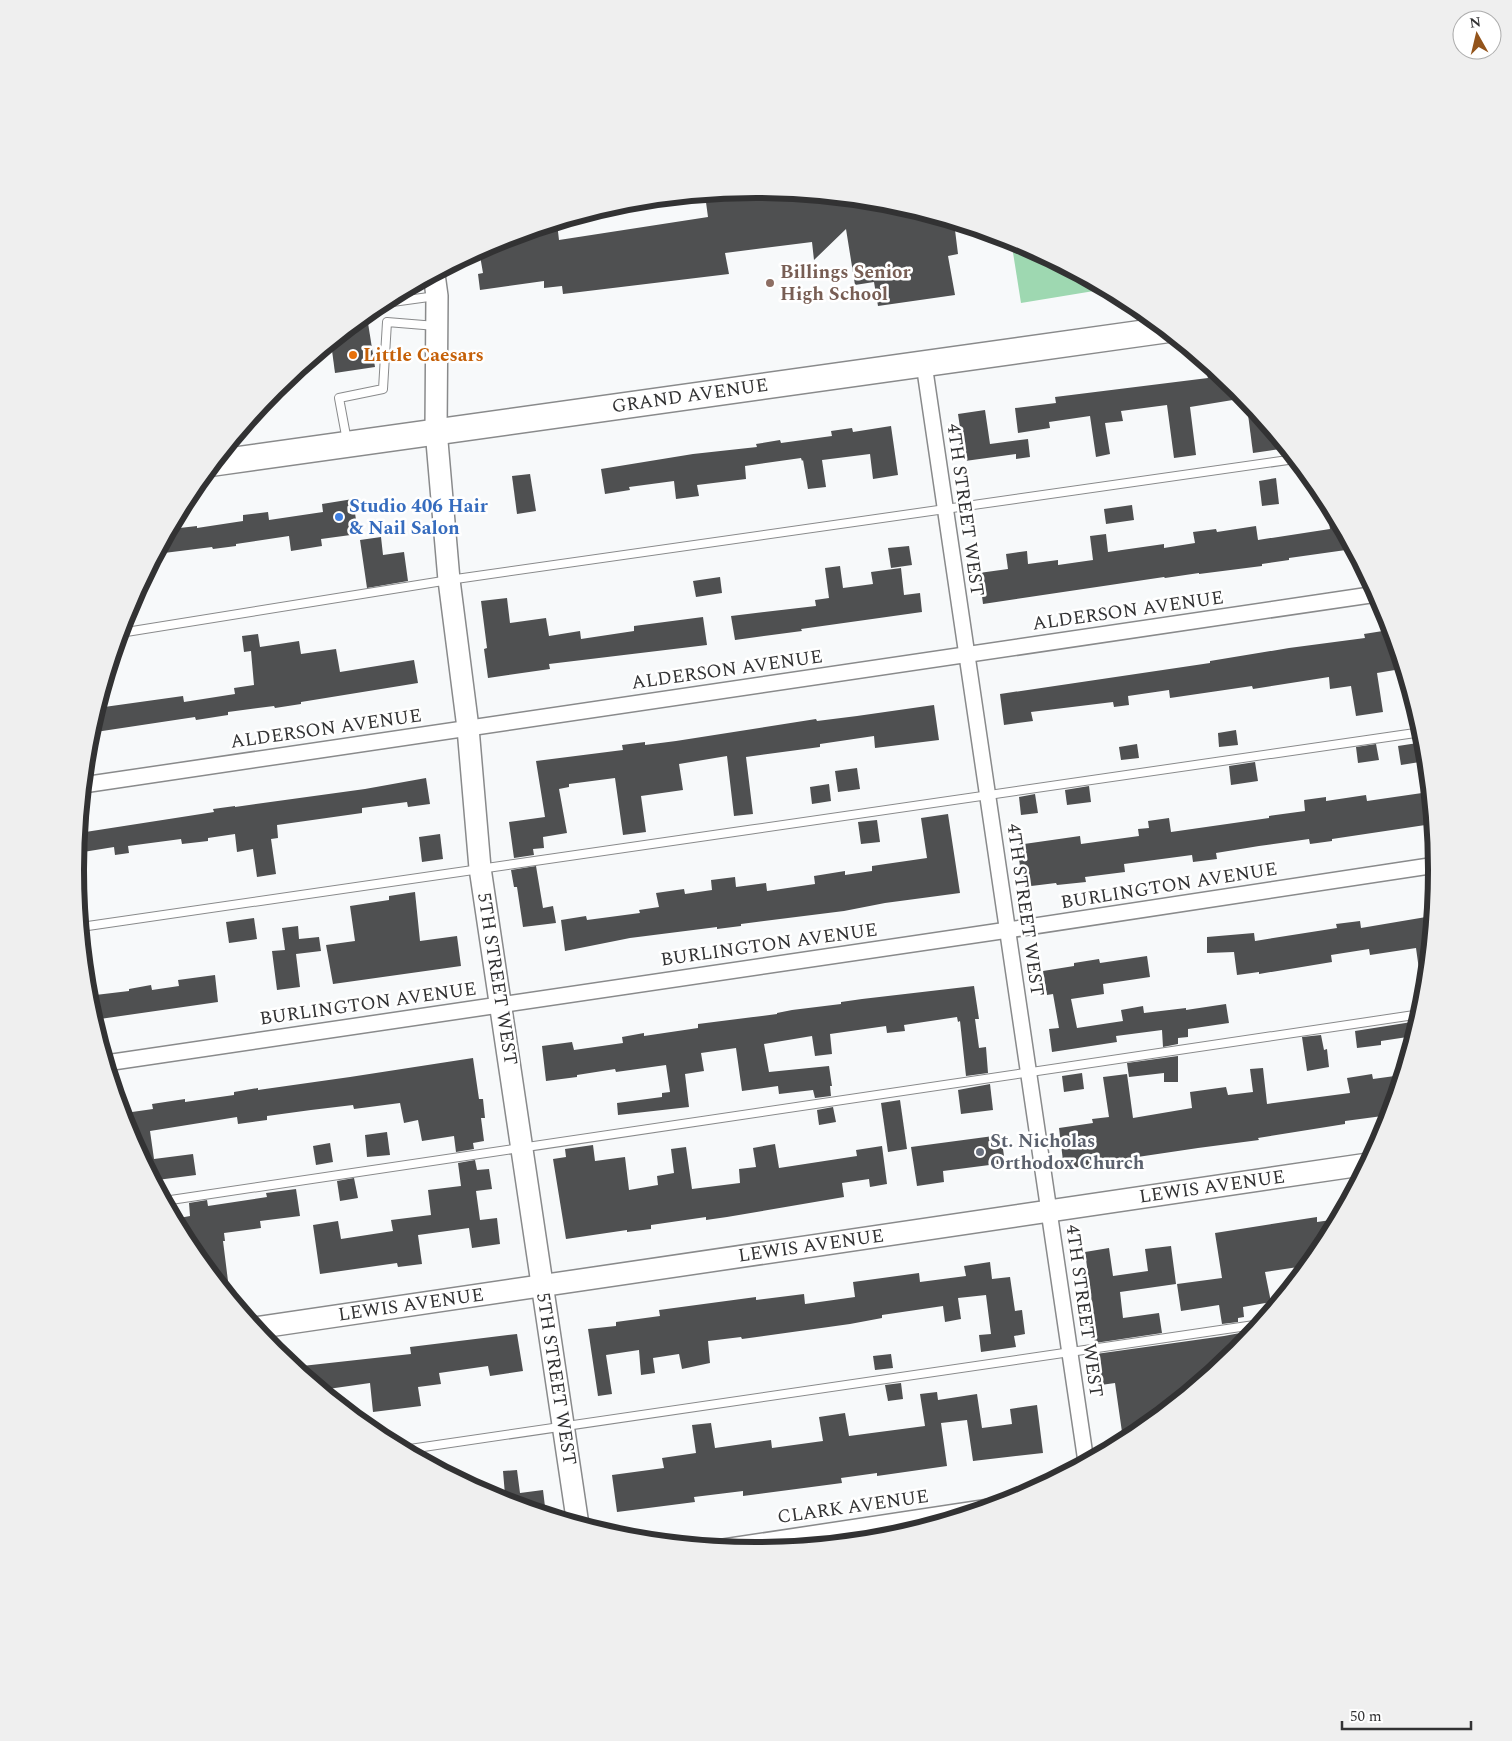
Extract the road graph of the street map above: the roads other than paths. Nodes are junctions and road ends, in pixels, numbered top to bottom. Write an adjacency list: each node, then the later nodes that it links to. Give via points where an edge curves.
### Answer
1 (435, 280): 2 (street, 5TH STREET WEST)
2 (437, 296): 3 (lane); 4 (street, 5TH STREET WEST)
3 (400, 301)
4 (437, 326): 7 (street, 5TH STREET WEST); 8 (lane, via 387,322 383,389 339,398)
5 (1157, 331): 6 (main road, GRAND AVENUE)
6 (924, 364): 7 (main road, GRAND AVENUE); 11 (street, 4TH STREET WEST)
7 (436, 430): 8 (main road, GRAND AVENUE); 12 (street, 5TH STREET WEST)
8 (347, 443): 10 (main road, GRAND AVENUE)
9 (1288, 460): 11 (lane)
10 (222, 462)
11 (945, 510): 12 (lane); 15 (street, 4TH STREET WEST)
12 (449, 580): 14 (lane); 16 (street, 5TH STREET WEST)
13 (1369, 595): 15 (street, ALDERSON AVENUE)
14 (128, 632)
15 (967, 654): 16 (street, ALDERSON AVENUE); 19 (street, 4TH STREET WEST)
16 (468, 728): 18 (street, ALDERSON AVENUE); 21 (street, 5TH STREET WEST)
17 (1414, 733): 19 (lane)
18 (90, 784)
19 (988, 796): 21 (lane); 23 (street, 4TH STREET WEST)
20 (1428, 866): 23 (street, BURLINGTON AVENUE)
21 (480, 868): 22 (lane); 24 (street, 5TH STREET WEST)
22 (86, 926)
23 (1008, 930): 24 (street, BURLINGTON AVENUE); 27 (street, 4TH STREET WEST)
24 (500, 1004): 26 (street, BURLINGTON AVENUE); 28 (street, 5TH STREET WEST)
25 (1412, 1015): 27 (lane)
26 (112, 1062)
27 (1029, 1072): 28 (lane); 31 (street, 4TH STREET WEST)
28 (522, 1148): 30 (lane); 32 (street, 5TH STREET WEST)
29 (1360, 1165): 31 (street, LEWIS AVENUE)
30 (170, 1200)
31 (1049, 1211): 32 (street, LEWIS AVENUE); 35 (street, 4TH STREET WEST)
32 (542, 1286): 34 (street, LEWIS AVENUE); 36 (street, 5TH STREET WEST)
33 (1250, 1326): 35 (lane)
34 (263, 1327)
35 (1070, 1352): 36 (lane); 38 (street, 4TH STREET WEST)
36 (564, 1427): 37 (lane); 40 (street, 5TH STREET WEST)
37 (413, 1449)
38 (1085, 1456)
39 (956, 1512): 41 (street, CLARK AVENUE)
40 (577, 1518)
41 (752, 1543)

